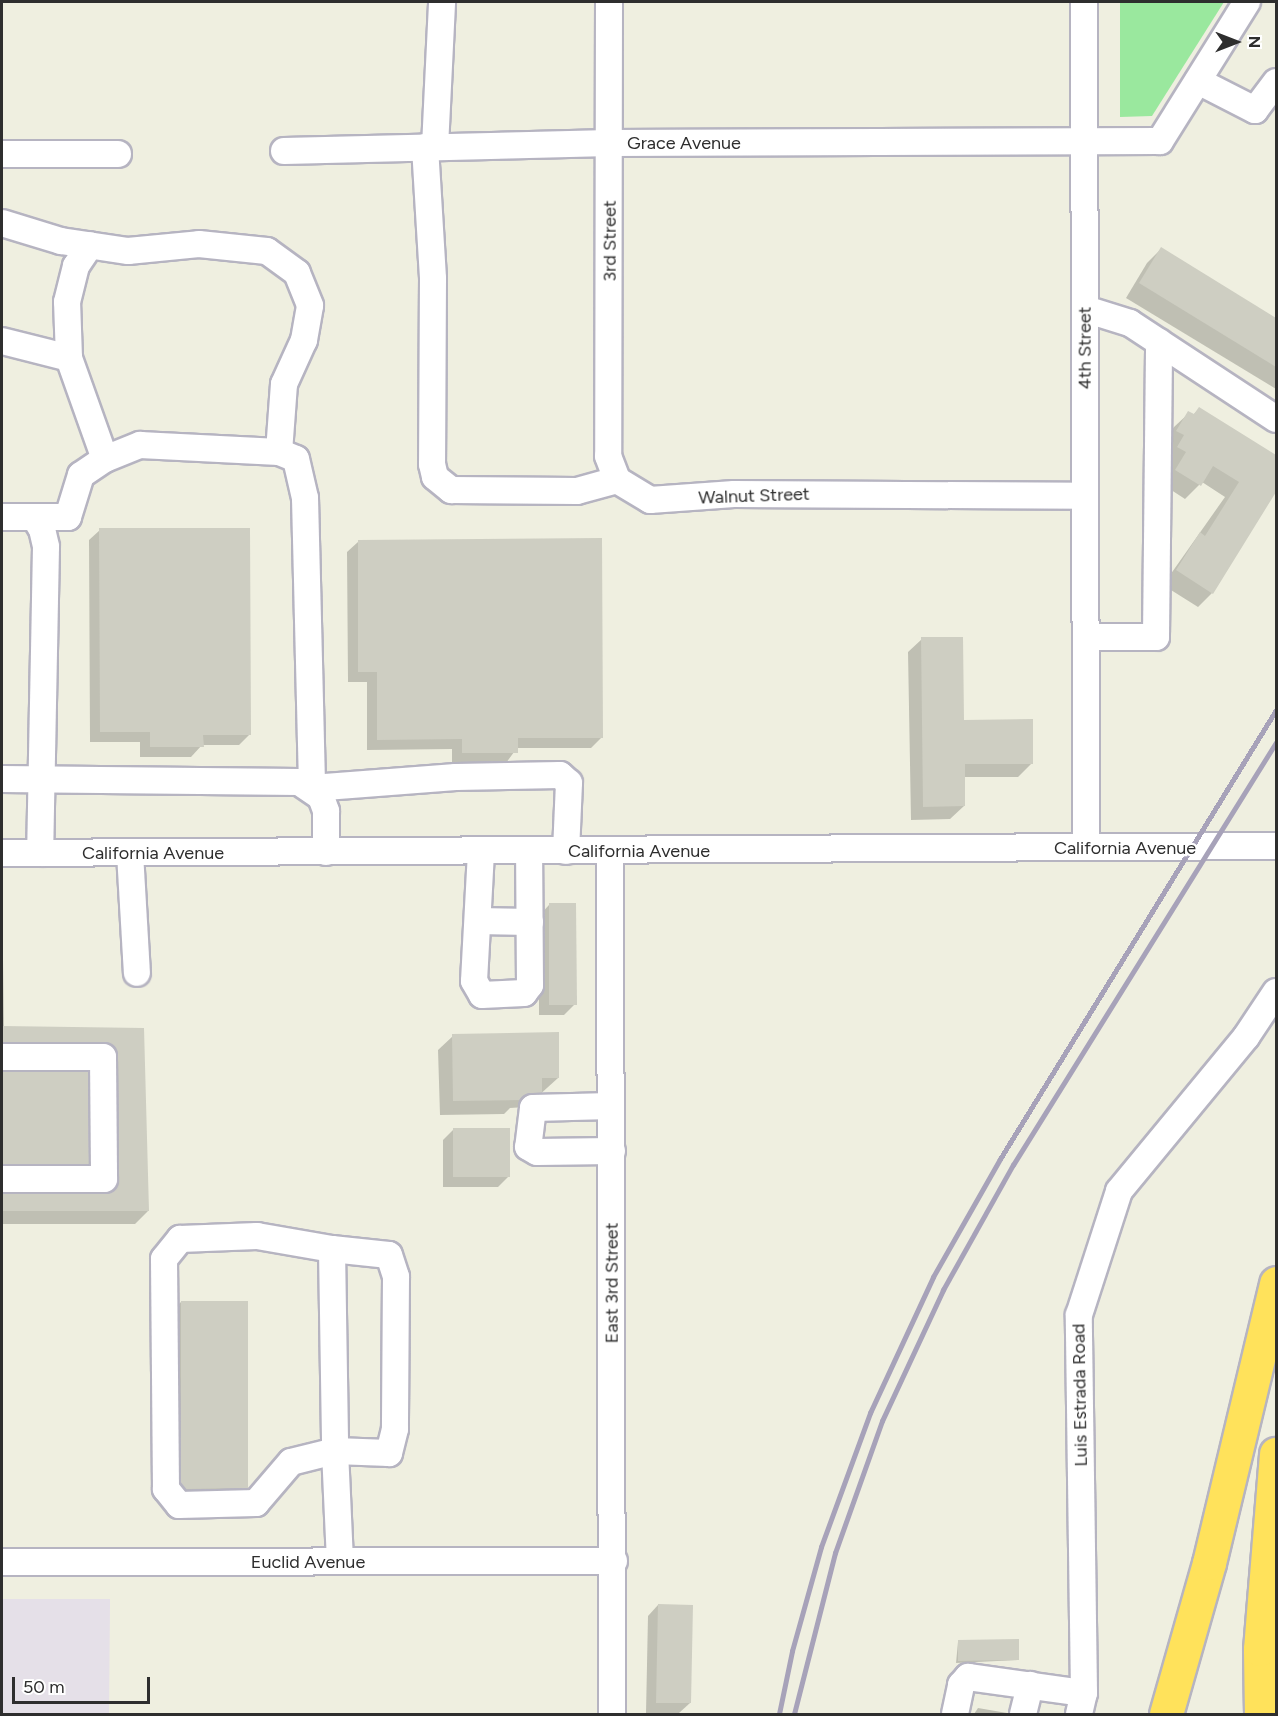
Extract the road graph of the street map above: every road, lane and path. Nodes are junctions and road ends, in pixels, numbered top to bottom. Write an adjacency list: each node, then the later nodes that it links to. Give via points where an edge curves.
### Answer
1 (442, 2): 9 (street)
2 (609, 2): 8 (street, 3rd Street)
3 (1084, 2): 7 (street, 4th Street)
4 (1248, 2): 5 (street)
5 (1198, 81): 6 (street, via 1255,110); 7 (street, Grace Avenue, via 1160,141)
6 (1276, 82)
7 (1084, 141): 8 (street, Grace Avenue); 15 (street, 4th Street)
8 (610, 143): 9 (street, Grace Avenue); 22 (street, 3rd Street, via 608,456)
9 (430, 147): 10 (street, Grace Avenue); 22 (street, via 435,477 451,490 466,493 577,491)
10 (284, 151)
11 (2, 154): 12 (street)
12 (118, 154)
13 (2, 223): 14 (street, via 61,241)
14 (90, 245): 18 (street, via 76,266 67,302); 20 (street, via 128,250 199,244 267,251 297,273 310,306 304,340 284,384)
15 (1085, 309): 17 (street, via 1130,323); 23 (street, 4th Street)
16 (2, 341): 18 (street)
17 (1159, 342): 19 (street); 26 (street, via 1156,637)
18 (69, 358): 21 (street)
19 (1276, 419)
20 (279, 452): 21 (street, via 140,446); 29 (street, via 296,459 306,498)
21 (105, 459): 25 (street, via 81,475 72,513)
22 (617, 480): 23 (street, Walnut Street, via 651,500 734,494)
23 (1085, 496): 26 (street, 4th Street)
24 (2, 518): 25 (street)
25 (35, 518): 28 (street, via 46,547)
26 (1086, 637): 31 (street, 4th Street)
27 (2, 779): 28 (street)
28 (41, 780): 29 (street, via 299,782); 38 (street)
29 (312, 788): 32 (street, via 456,777 560,775 569,783); 34 (street, via 321,797 326,811)
30 (1276, 846): 31 (street, California Avenue)
31 (1086, 847): 33 (street, California Avenue)
32 (566, 851): 33 (street, California Avenue); 36 (street, California Avenue)
33 (610, 851): 45 (street, East 3rd Street)
34 (326, 852): 35 (street, California Avenue); 39 (street, California Avenue)
35 (481, 852): 36 (street, California Avenue); 40 (street)
36 (529, 852): 41 (street)
37 (2, 853): 38 (street, California Avenue)
38 (40, 853): 39 (street, California Avenue)
39 (130, 853): 42 (street)
40 (478, 921): 41 (street); 41 (street, via 474,981 482,994 528,990)
41 (530, 922)
42 (137, 973)
43 (1276, 992): 56 (street, Luis Estrada Road, via 1246,1037 1119,1191 1079,1316)
44 (2, 1058): 47 (street, via 103,1057 104,1179)
45 (611, 1106): 46 (street, East 3rd Street); 46 (street, via 533,1108 528,1147 537,1152)
46 (612, 1151): 52 (street, East 3rd Street)
47 (2, 1179)
48 (332, 1248): 50 (street); 50 (street, via 389,1255 396,1278 395,1429 389,1454); 50 (street, via 257,1236 180,1239 164,1259 166,1489 179,1505 256,1503 291,1462)
49 (1276, 1283): 60 (highway, via 1209,1563)
50 (335, 1451): 53 (street)
51 (1276, 1454): 61 (highway, via 1260,1649)
52 (614, 1561): 53 (street, Euclid Avenue); 57 (street, East 3rd Street)
53 (340, 1562): 54 (street, Euclid Avenue)
54 (2, 1563)
55 (1030, 1685): 56 (street); 58 (street, via 968,1677 961,1685); 59 (street)
56 (1081, 1704)
57 (612, 1714)
58 (955, 1714)
59 (1023, 1714)
60 (1166, 1714)
61 (1261, 1714)

